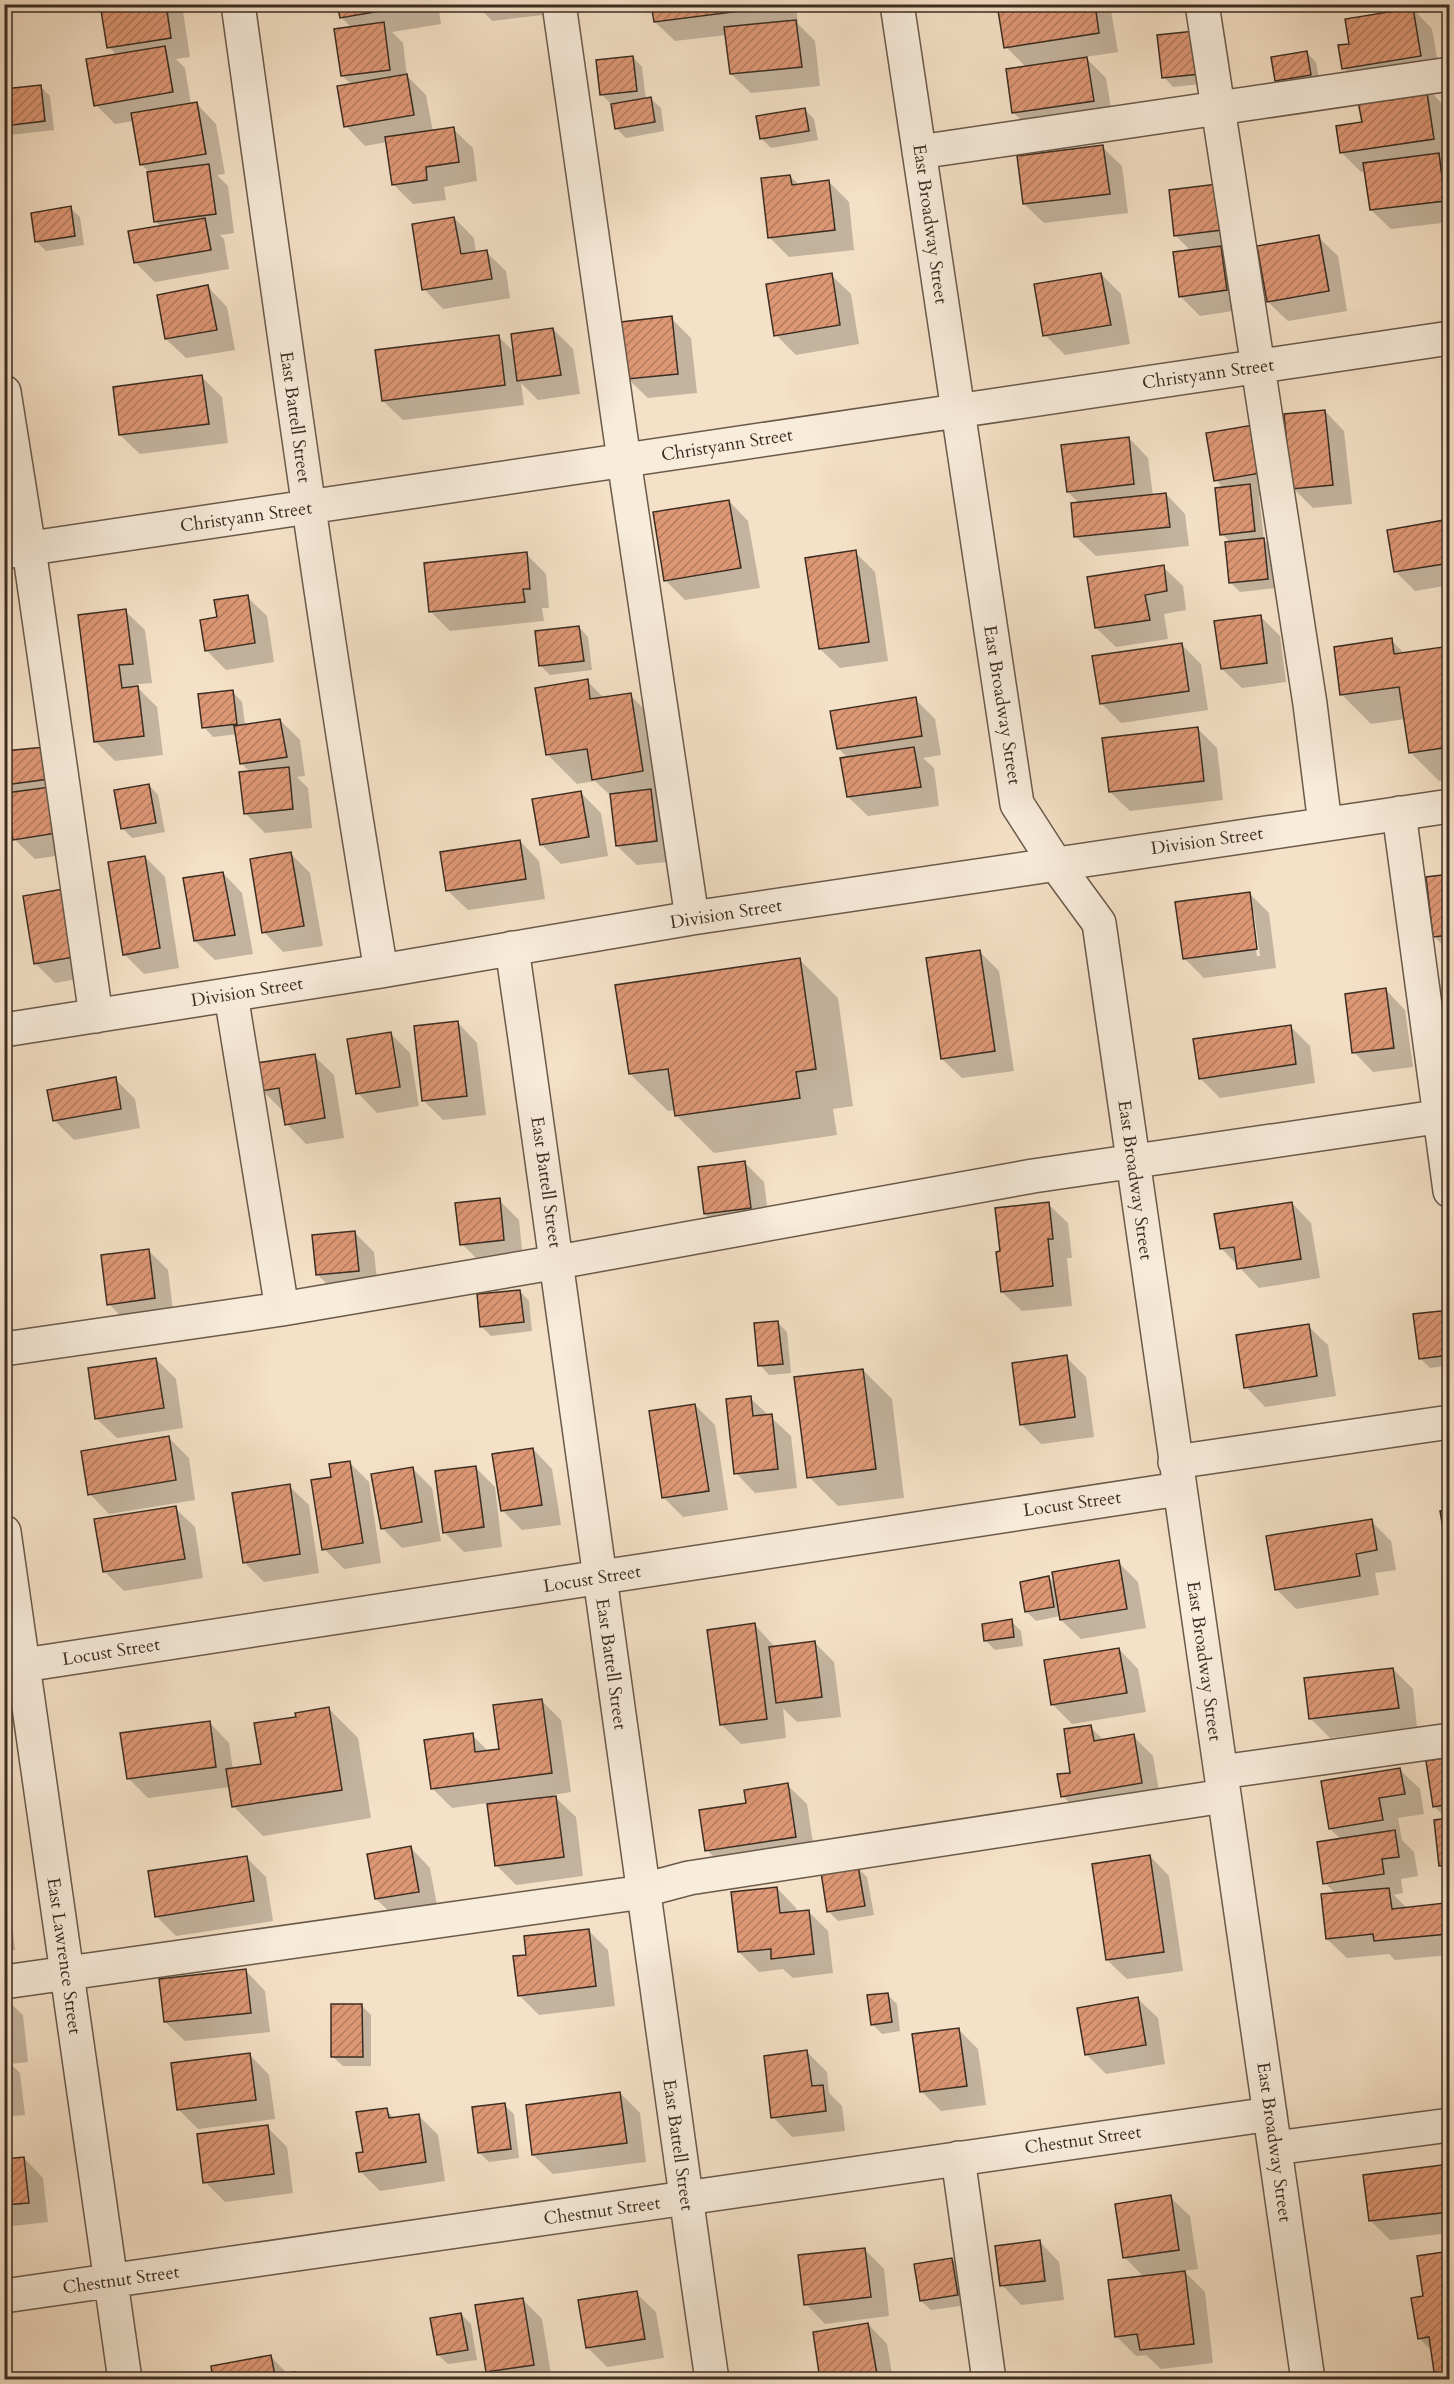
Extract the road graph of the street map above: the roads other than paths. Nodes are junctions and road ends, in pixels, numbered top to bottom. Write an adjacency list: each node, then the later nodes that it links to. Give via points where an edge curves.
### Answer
1 (238, 4): 13 (street, East Battell Street)
2 (559, 4): 12 (street)
3 (897, 4): 7 (street, East Broadway Street)
4 (1202, 4): 6 (street)
5 (1449, 74): 6 (street)
6 (1217, 107): 7 (street); 9 (street)
7 (920, 152): 11 (street, East Broadway Street)
8 (1449, 338): 9 (street, Christyann Street)
9 (1256, 367): 11 (street, Christyann Street); 17 (street, via 1310,704)
10 (4, 392): 14 (street)
11 (957, 410): 12 (street, Christyann Street); 18 (street, East Broadway Street, via 1017,804)
12 (624, 460): 13 (street, Christyann Street); 19 (street)
13 (308, 508): 14 (street, Christyann Street); 21 (street, East Battell Street)
14 (17, 550): 23 (street)
15 (1449, 806): 16 (street, Division Street)
16 (1399, 813): 17 (street, Division Street); 25 (street)
17 (1325, 824): 18 (street, Division Street)
18 (1055, 863): 19 (street, Division Street); 26 (street, East Broadway Street, via 1100,923)
19 (692, 918): 20 (street, Division Street)
20 (512, 948): 21 (street, Division Street); 28 (street, East Battell Street)
21 (381, 970): 22 (street, Division Street)
22 (231, 995): 23 (street, Division Street); 29 (street)
23 (96, 1016): 24 (street, Division Street)
24 (4, 1030)
25 (1444, 1116): 26 (street); 27 (street)
26 (1133, 1160): 28 (street); 32 (street, East Broadway Street)
27 (1449, 1191)
28 (558, 1262): 29 (street); 34 (street, East Battell Street)
29 (282, 1309): 30 (street)
30 (4, 1349)
31 (1449, 1422): 32 (street, Locust Street)
32 (1177, 1475): 34 (street, Locust Street); 37 (street, East Broadway Street)
33 (4, 1532): 35 (street, East Lawrence Street)
34 (599, 1579): 35 (street, Locust Street); 38 (street, East Battell Street)
35 (14, 1666): 39 (street, East Lawrence Street)
36 (1449, 1740): 37 (street)
37 (1222, 1784): 38 (street, via 689,1878); 41 (street, East Broadway Street)
38 (642, 1890): 39 (street); 45 (street, East Battell Street)
39 (67, 1973): 40 (street); 46 (street, East Lawrence Street)
40 (4, 1982)
41 (1270, 2114): 43 (street, East Broadway Street); 44 (street, Chestnut Street)
42 (1449, 2125): 43 (street)
43 (1275, 2148): 51 (street, East Broadway Street)
44 (958, 2158): 45 (street, Chestnut Street); 50 (street)
45 (686, 2199): 46 (street, Chestnut Street); 49 (street, East Battell Street)
46 (111, 2282): 47 (street, Chestnut Street); 48 (street, East Lawrence Street)
47 (4, 2296)
48 (125, 2379)
49 (712, 2379)
50 (989, 2379)
51 (1308, 2379)

